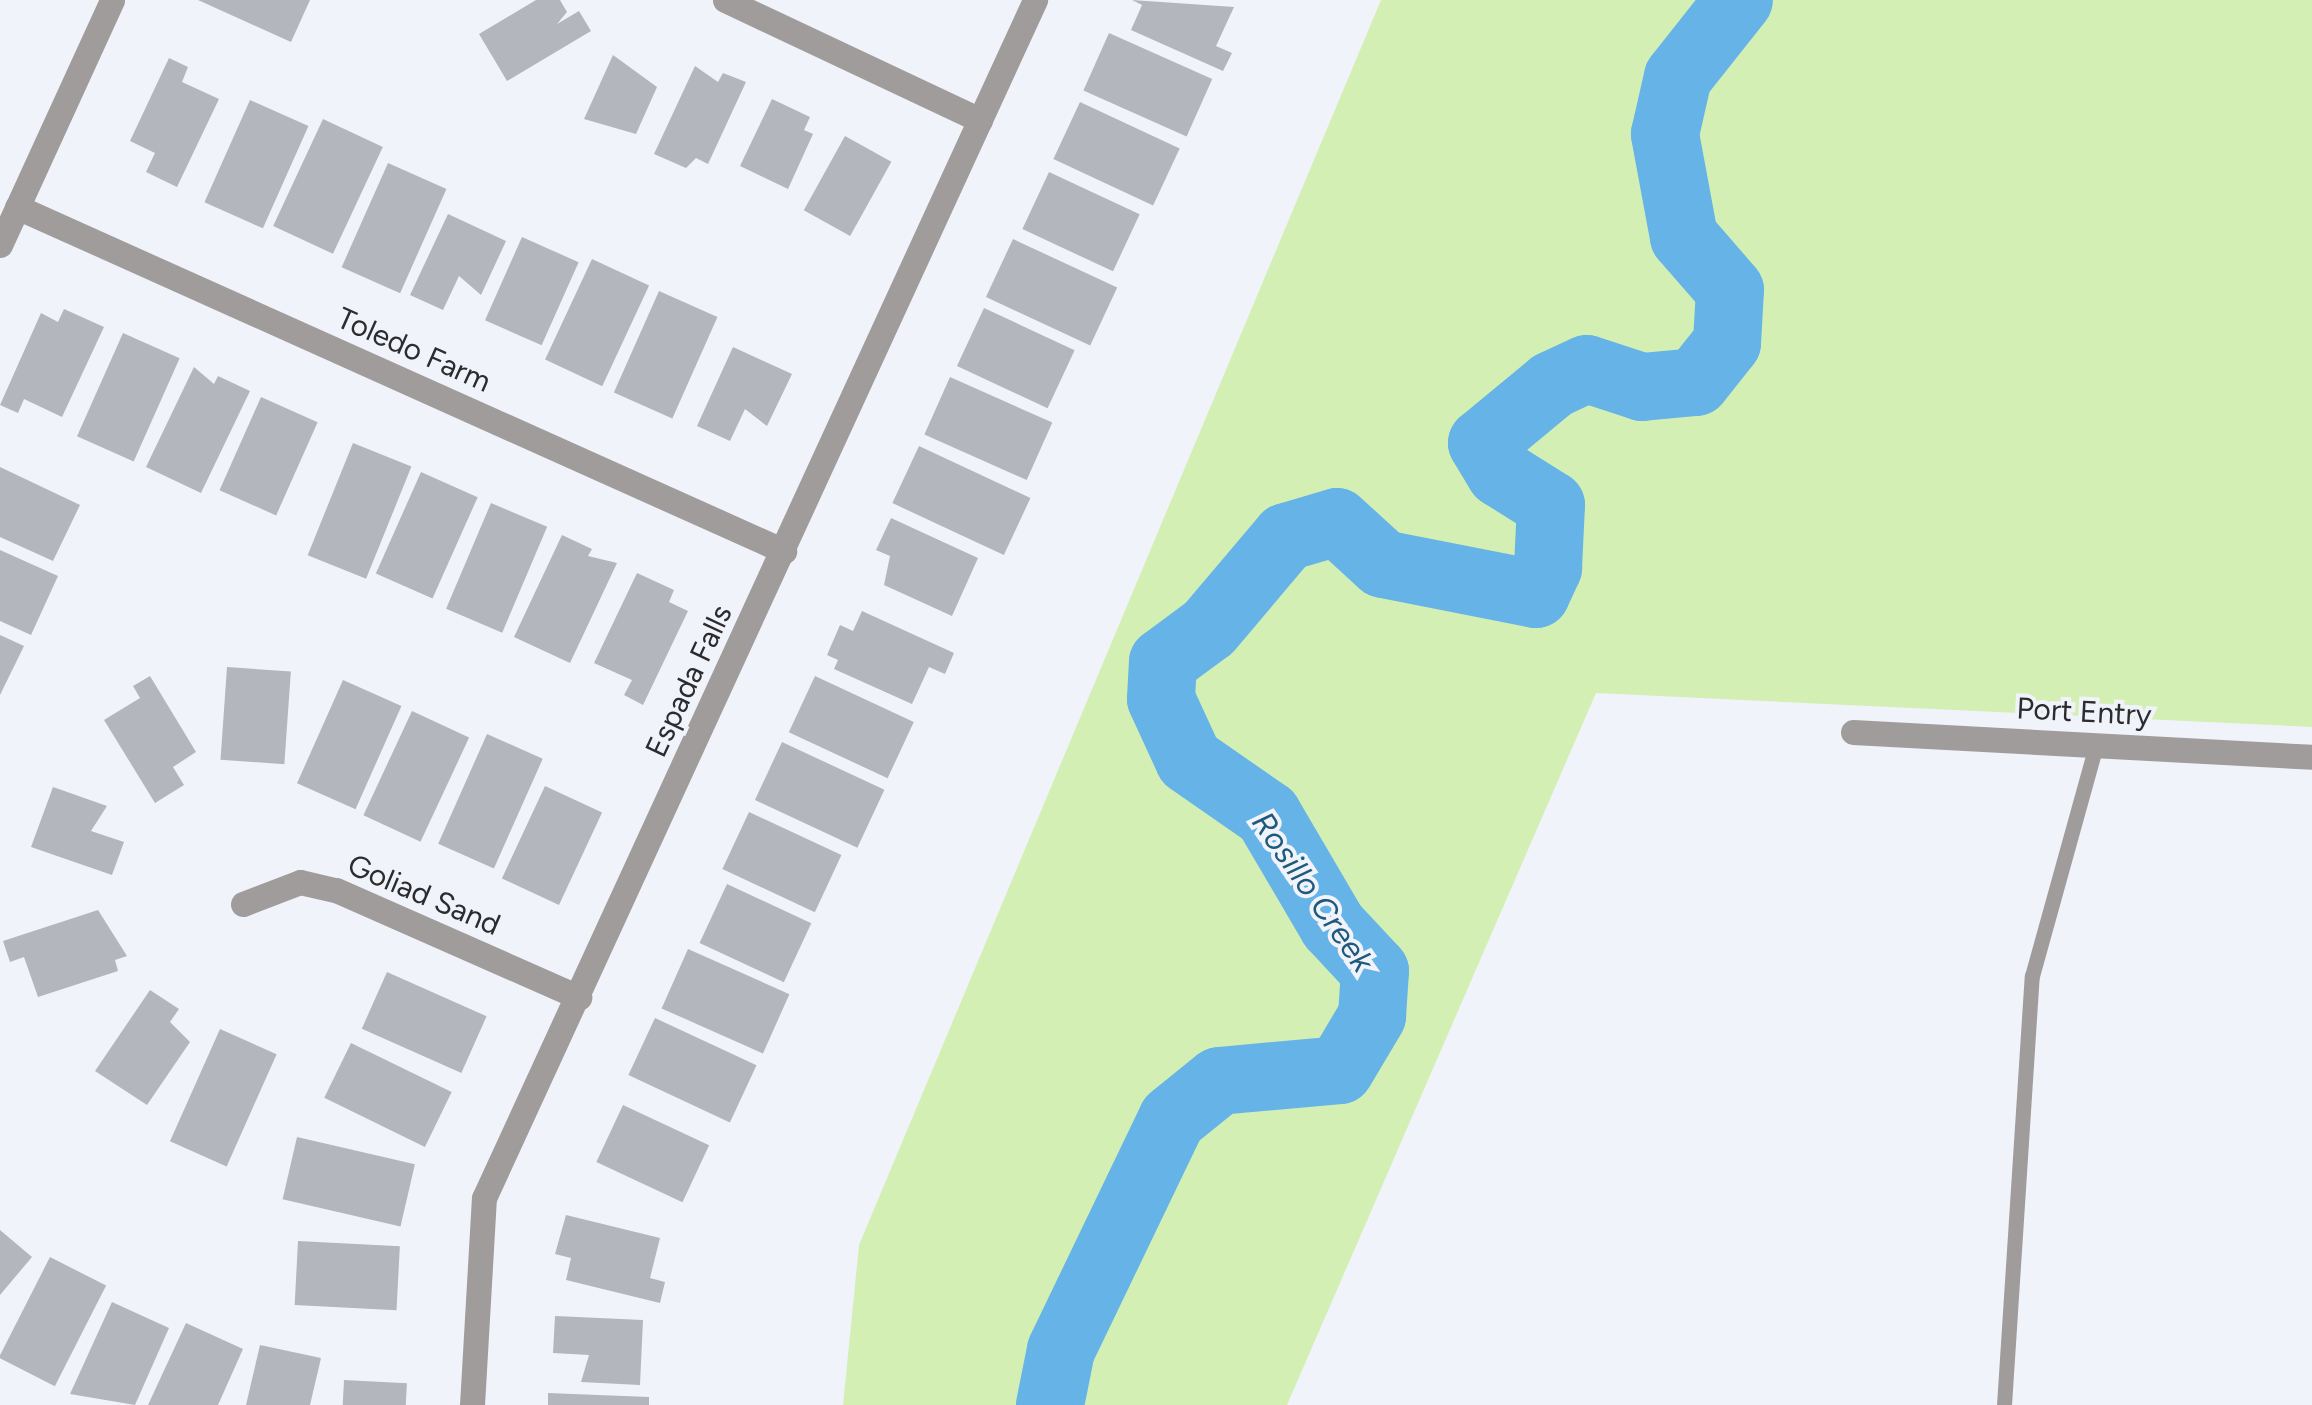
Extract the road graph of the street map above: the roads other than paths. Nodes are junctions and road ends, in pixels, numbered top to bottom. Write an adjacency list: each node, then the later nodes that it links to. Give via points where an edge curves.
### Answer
1 (112, 0): 5 (street)
2 (725, 0): 4 (street)
3 (1035, 0): 4 (street, Espada Falls)
4 (980, 120): 7 (street, Espada Falls)
5 (17, 207): 6 (street); 7 (street, Toledo Farm)
6 (0, 245)
7 (784, 552): 12 (street, Espada Falls)
8 (1853, 732): 9 (street, Port Entry)
9 (2096, 745): 10 (street, Port Entry); 14 (lane, via 2032,976)
10 (2312, 757)
11 (243, 904): 12 (street, Goliad Sand, via 300,882 336,890)
12 (578, 997): 13 (street, Espada Falls, via 484,1198)
13 (472, 1405)
14 (2004, 1405)

